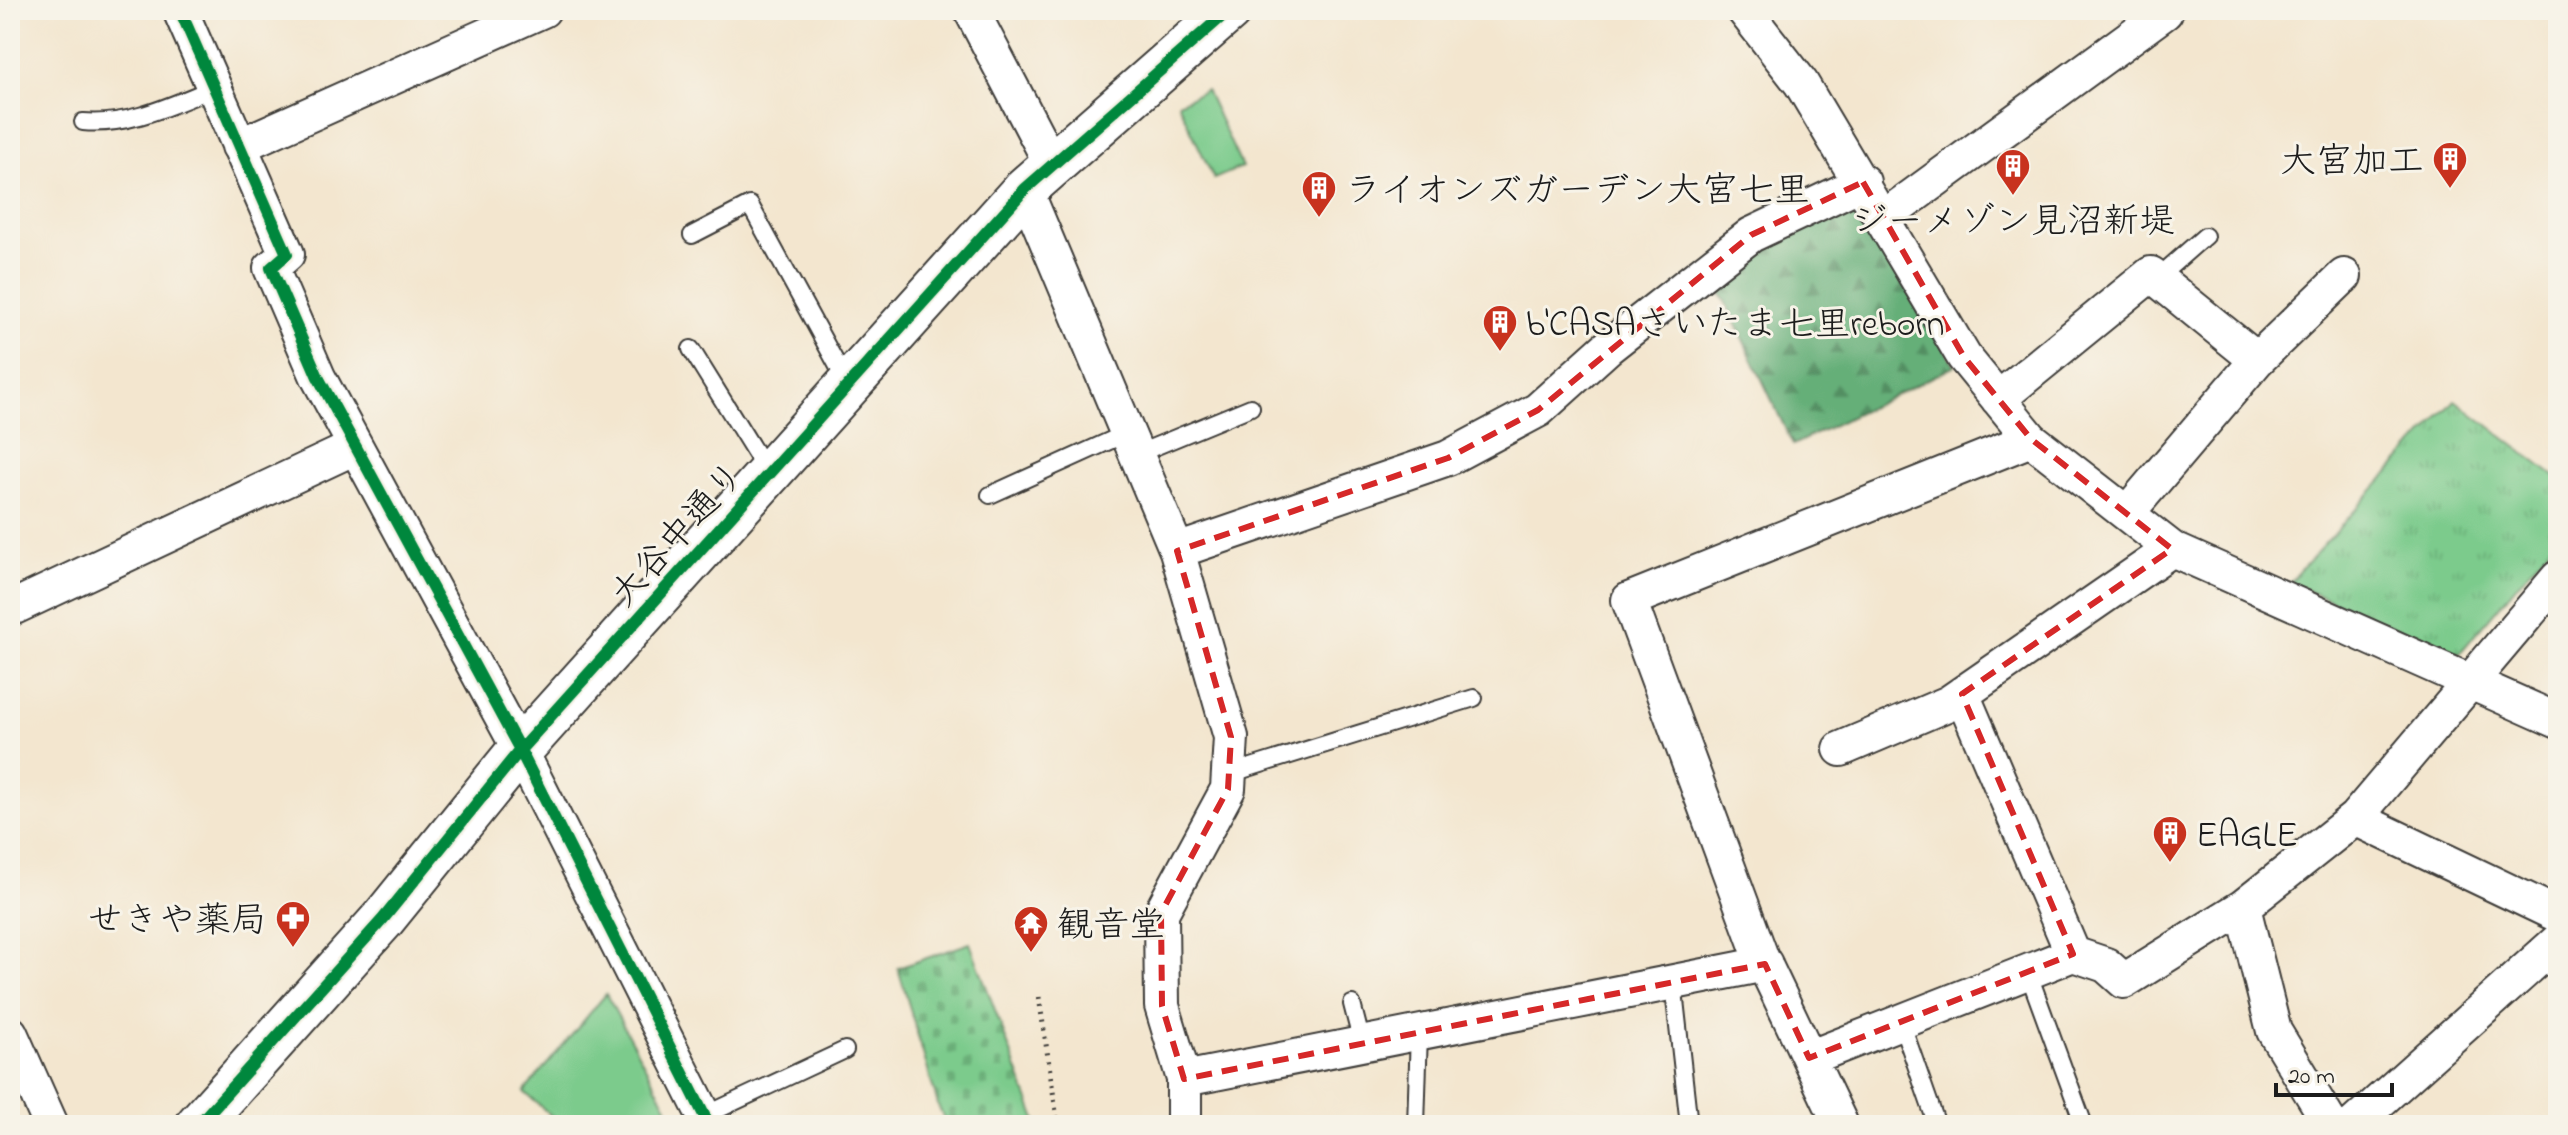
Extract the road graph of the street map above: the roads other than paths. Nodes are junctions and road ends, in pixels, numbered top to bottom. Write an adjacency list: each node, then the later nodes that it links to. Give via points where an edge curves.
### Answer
1 (180, 10): 7 (street)
2 (543, 10): 9 (street)
3 (971, 10): 10 (street)
4 (1229, 10): 10 (street, 大谷中通り)
5 (1744, 10): 11 (street, via 1801,83)
6 (2165, 12): 12 (street)
7 (214, 88): 8 (lane, via 142,117 107,124); 9 (street)
8 (83, 122)
9 (239, 146): 24 (street, via 287,254 271,268)
10 (1039, 177): 19 (street, 大谷中通り); 23 (street)
11 (1863, 182): 12 (street); 29 (street, via 1751,235 1607,348 1538,410 1448,458)
12 (1883, 218): 20 (street, via 1964,357)
13 (692, 235): 19 (lane, via 750,205)
14 (2205, 236): 16 (lane)
15 (2344, 276): 18 (street)
16 (2156, 279): 18 (street); 20 (street, via 2151,274)
17 (691, 349): 25 (lane)
18 (2257, 360): 27 (street)
19 (850, 388): 25 (street, 大谷中通り)
20 (1998, 399): 22 (street)
21 (1251, 407): 23 (lane)
22 (2031, 439): 27 (street); 44 (street, via 1629,600)
23 (1132, 444): 26 (lane); 29 (street)
24 (355, 447): 31 (street); 37 (street)
25 (769, 475): 37 (street, 大谷中通り)
26 (990, 495)
27 (2127, 513): 28 (street)
28 (2172, 549): 32 (street); 33 (street)
29 (1177, 551): 38 (street, via 1231,737)
30 (2558, 578): 32 (street)
31 (10, 609)
32 (2470, 682): 35 (street); 39 (street)
33 (1962, 694): 36 (street); 43 (street)
34 (1474, 698): 38 (lane)
35 (2558, 721)
36 (1841, 749)
37 (520, 750): 55 (street); 57 (street, 大谷中通り, via 383,919)
38 (1229, 774): 54 (street, via 1228,789 1161,913 1162,1006)
39 (2355, 818): 40 (street); 41 (street)
40 (2243, 907): 43 (street, via 2124,981 2106,965); 64 (street, via 2274,1031)
41 (2558, 915)
42 (2558, 941): 65 (street)
43 (2073, 954): 45 (street)
44 (1765, 964): 46 (street); 53 (street)
45 (2028, 972): 48 (street); 63 (lane)
46 (1673, 982): 49 (street); 60 (lane)
47 (1352, 1004): 51 (lane)
48 (1901, 1022): 53 (street); 62 (lane)
49 (1419, 1032): 51 (street); 59 (lane)
50 (10, 1033): 56 (street)
51 (1362, 1043): 54 (street)
52 (845, 1050): 55 (lane)
53 (1809, 1058): 61 (street)
54 (1184, 1079): 58 (street)
55 (706, 1120)
56 (51, 1125)
57 (198, 1125)
58 (1184, 1125)
59 (1416, 1125)
60 (1689, 1125)
61 (1841, 1125)
62 (1937, 1125)
63 (2084, 1125)
64 (2331, 1125)
65 (2353, 1125)

